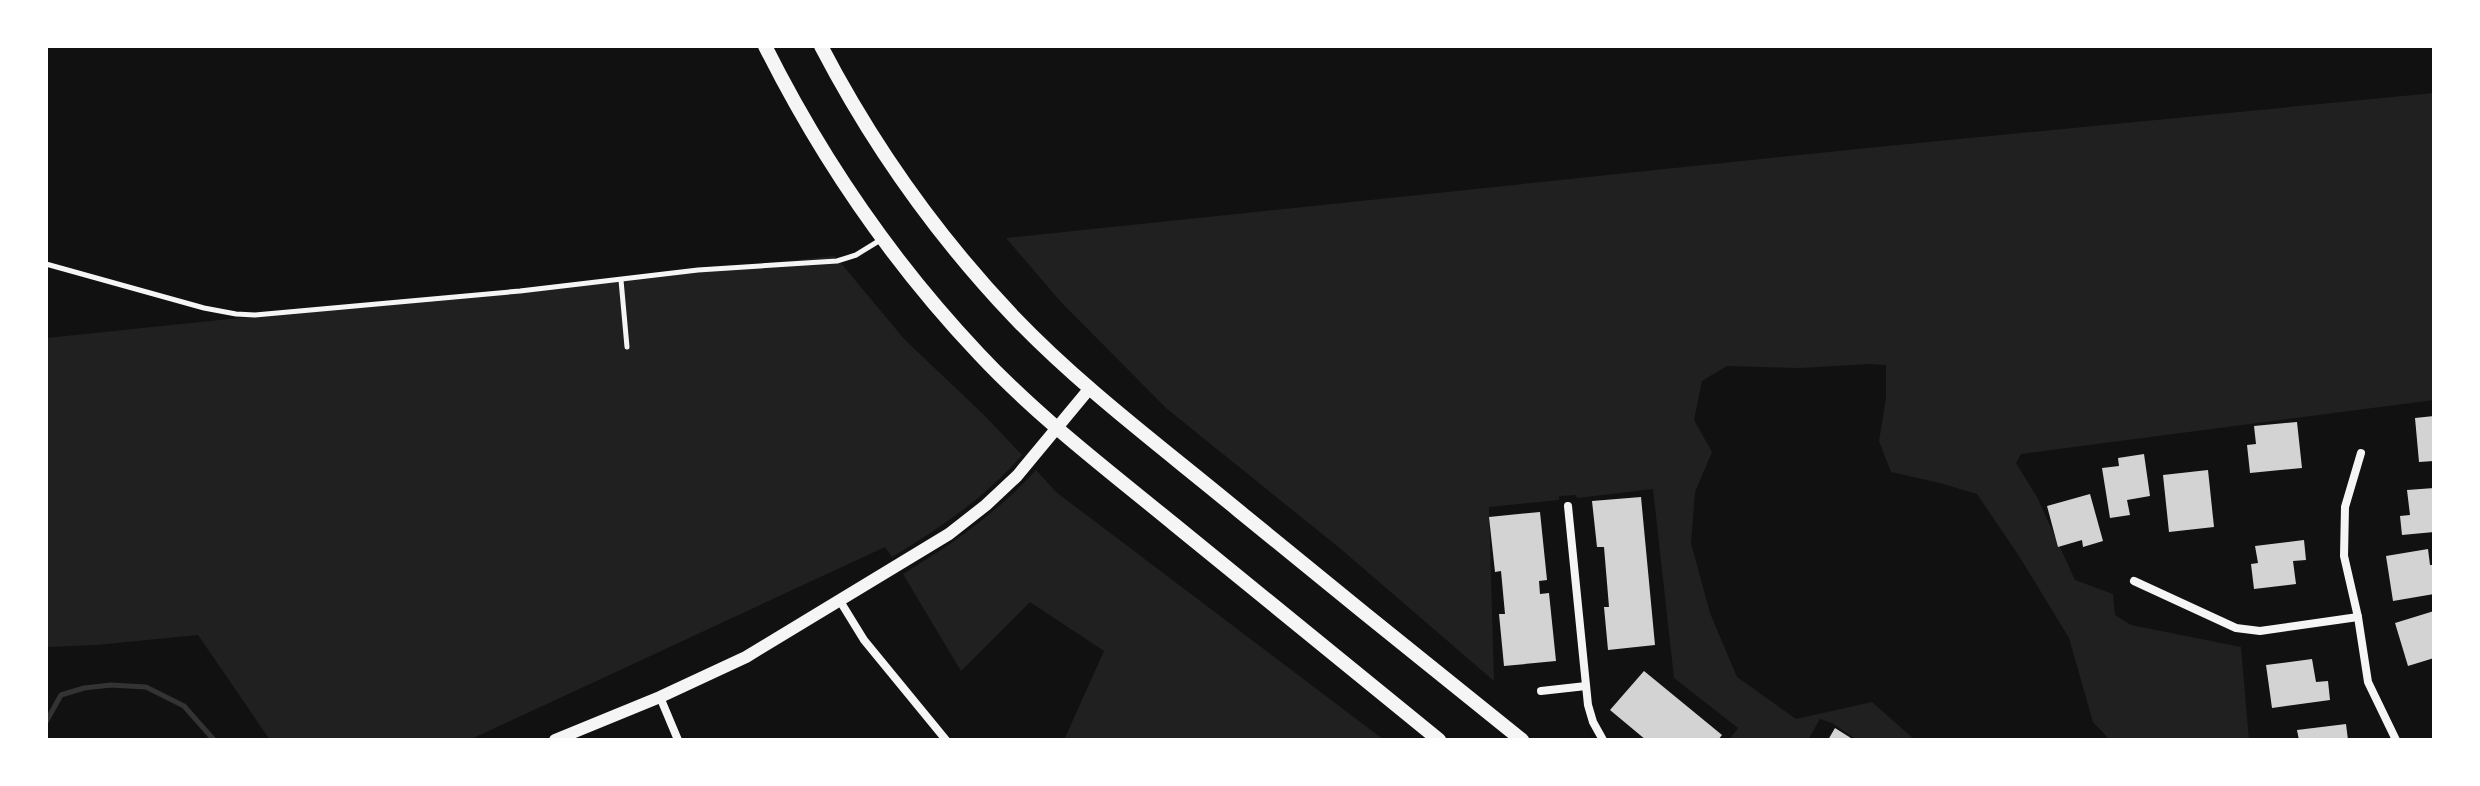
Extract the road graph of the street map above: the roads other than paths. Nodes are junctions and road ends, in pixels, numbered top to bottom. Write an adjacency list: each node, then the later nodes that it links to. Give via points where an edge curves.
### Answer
1 (765, 46): 3 (main road, via 826,156)
2 (821, 46): 7 (main road, via 875,138 953,246 1014,317)
3 (883, 238): 5 (lane, via 837,261); 8 (main road, via 979,355)
4 (46, 264): 5 (lane, via 204,308 255,315)
5 (621, 280): 6 (lane)
6 (627, 347)
7 (1090, 388): 8 (street); 21 (main road)
8 (1057, 429): 12 (street, via 986,505); 20 (main road)
9 (2361, 453): 13 (street, via 2345,507 2344,556)
10 (1568, 506): 14 (street)
11 (2134, 581): 13 (street, via 2236,628 2260,631)
12 (840, 601): 16 (street, via 746,657); 19 (street, via 864,640)
13 (2358, 617): 23 (street, via 2368,682)
14 (1586, 686): 15 (street); 22 (street, via 1593,722)
15 (1541, 691)
16 (660, 697): 17 (street); 18 (street)
17 (555, 740)
18 (678, 740)
19 (946, 740)
20 (1439, 740)
21 (1522, 740)
22 (1603, 740)
23 (2396, 740)

